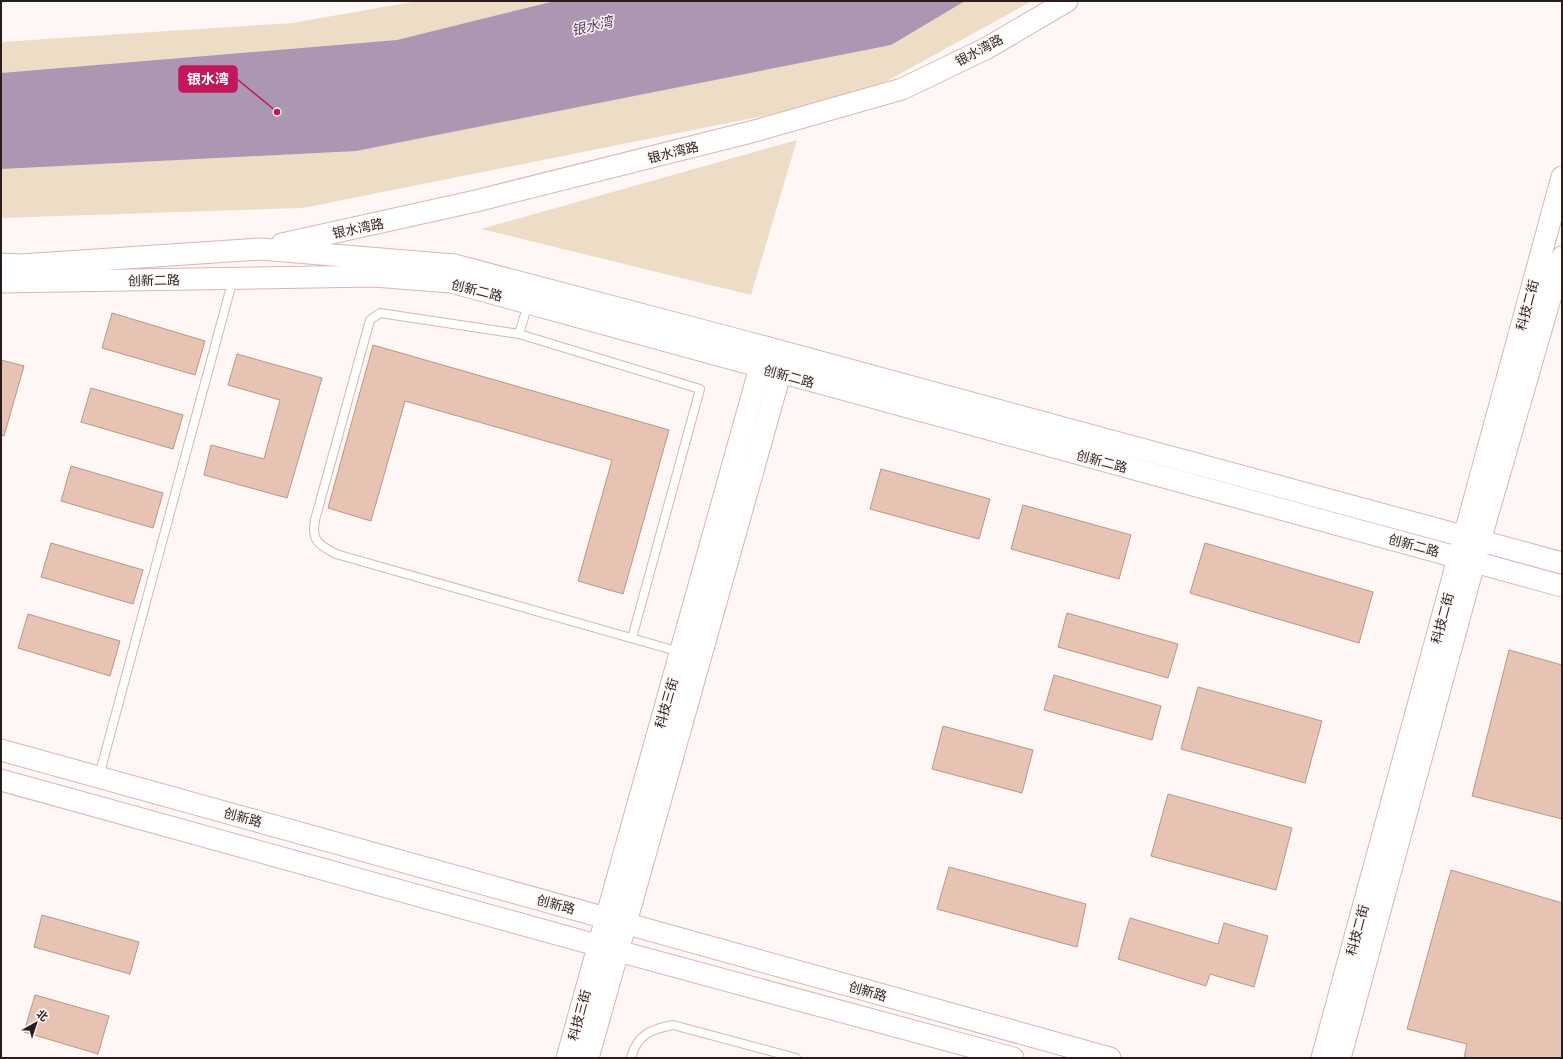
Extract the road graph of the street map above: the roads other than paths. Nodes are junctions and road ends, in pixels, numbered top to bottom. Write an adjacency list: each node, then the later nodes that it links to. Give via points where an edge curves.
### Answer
1 (1067, 1): 3 (street, 银水湾路, via 987,48 902,89 751,132 484,200)
2 (1562, 177): 14 (street, 科技二街)
3 (260, 249): 5 (street, 创新二路, via 21,265); 10 (street, 创新二路, via 454,266)
4 (1562, 257): 14 (street, 科技二街)
5 (1, 264)
6 (234, 279): 7 (street, 创新二路); 8 (street, 创新二路, via 374,276 451,282); 21 (lane)
7 (1, 282)
8 (528, 303): 9 (lane); 12 (street, 创新二路)
9 (519, 334): 18 (lane, via 700,389); 18 (lane, via 380,313 370,320 315,520 315,540 336,554)
10 (766, 347): 11 (street, 创新二路); 12 (street, 科技三街)
11 (786, 353): 13 (street, 科技三街); 14 (street, 创新二路)
12 (760, 368): 13 (street, 创新二路); 19 (street, 科技三街)
13 (781, 373): 15 (street, 创新二路); 24 (street, 科技三街)
14 (1472, 539): 15 (street, 科技二街); 16 (street, 创新二路)
15 (1467, 560): 17 (street, 创新二路); 33 (street, 科技二街); 34 (street, 科技二街)
16 (1562, 563)
17 (1562, 586)
18 (632, 638): 19 (lane)
19 (680, 652): 23 (street, 科技三街)
20 (1, 750): 21 (street, 创新路)
21 (98, 777): 23 (street, 创新路)
22 (1, 780): 25 (street, 创新路)
23 (606, 918): 24 (street, 创新路); 25 (street, 科技三街)
24 (626, 923): 26 (street, 科技三街); 32 (street, 创新路)
25 (598, 946): 26 (street, 创新路); 27 (street, 科技三街)
26 (618, 951): 28 (street, 科技三街); 31 (street, 创新路)
27 (567, 1058)
28 (588, 1058)
29 (631, 1058): 30 (lane, via 632,1051 641,1038 653,1029 674,1025)
30 (796, 1058)
31 (1013, 1058)
32 (1110, 1058)
33 (1322, 1058)
34 (1340, 1058)

